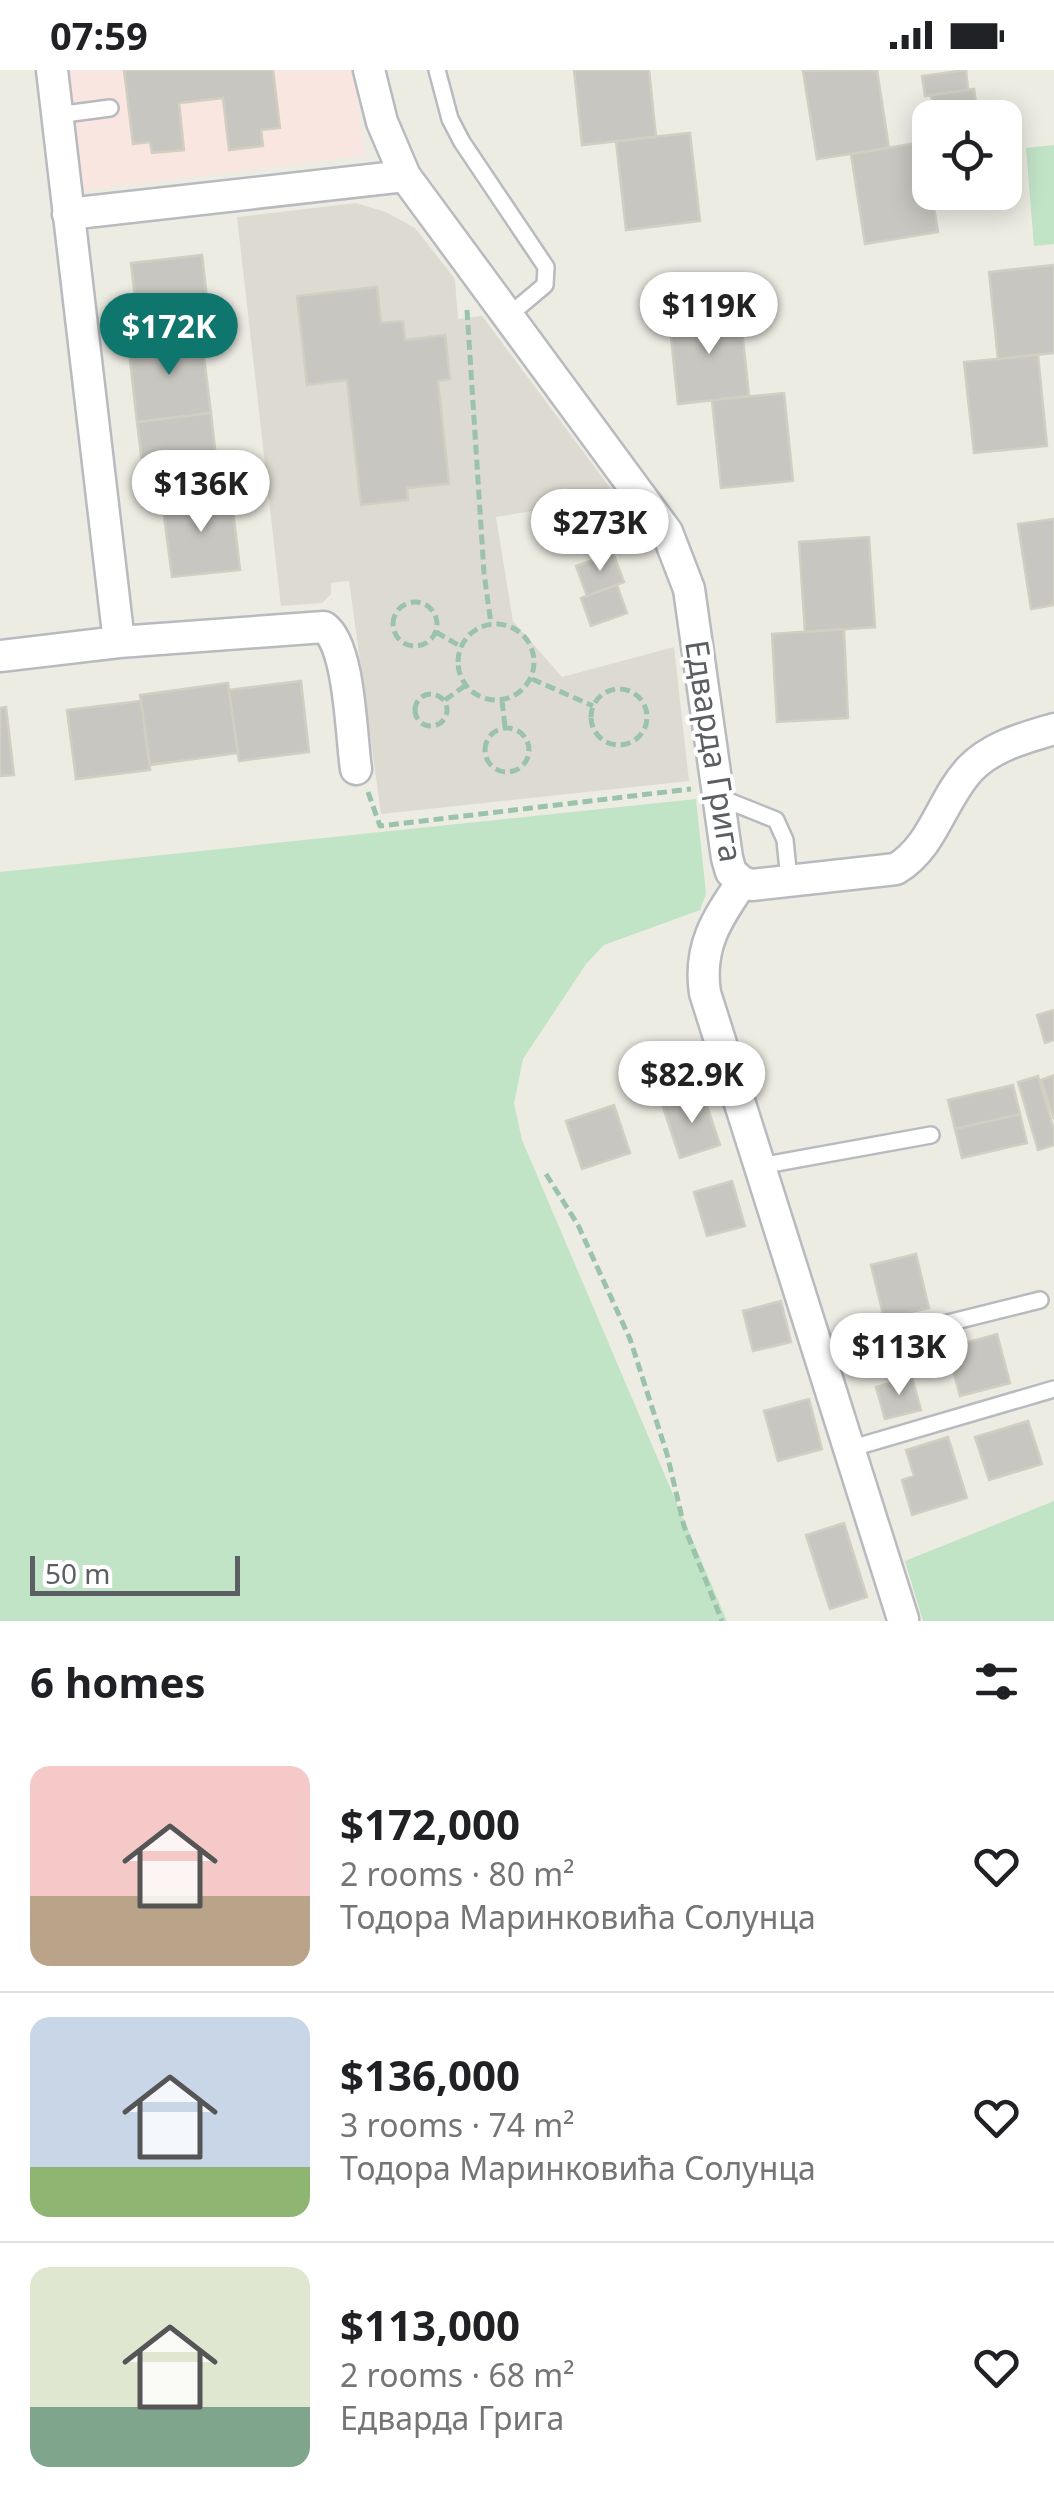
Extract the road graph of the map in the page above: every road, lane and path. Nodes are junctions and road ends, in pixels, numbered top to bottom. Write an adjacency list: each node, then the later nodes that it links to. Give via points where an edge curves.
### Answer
1 (52, 70): 5 (street)
2 (369, 70): 6 (street, Едварда Грига)
3 (437, 70): 8 (lane, via 462,142 546,267 545,285)
4 (110, 108): 5 (lane)
5 (57, 115): 7 (street)
6 (406, 176): 7 (street); 8 (street, Едварда Грига)
7 (68, 214): 12 (street)
8 (508, 316): 23 (street, Едварда Грига, via 681,560)
9 (468, 318): 10 (path)
10 (491, 624): 13 (path); 15 (path, via 508,626 528,642)
11 (436, 632): 11 (path, via 433,611 421,603 401,608 394,620 406,644 427,643); 13 (path)
12 (119, 642): 14 (street); 22 (street, via 324,627 341,653)
13 (461, 646): 16 (path, via 458,665)
14 (0, 656)
15 (531, 678): 18 (path); 19 (path)
16 (466, 685): 17 (path); 18 (path, via 478,696)
17 (445, 700): 17 (path, via 431,693 420,697 417,718 430,726 440,723 448,710)
18 (502, 700): 20 (path)
19 (593, 706): 19 (path, via 614,690 631,692 644,705 643,731 629,744 602,740 592,725)
20 (505, 728): 20 (path, via 485,748 489,762 507,772 521,767 529,748 523,735)
21 (1054, 729): 24 (street, via 1011,742 967,771 914,859 896,869)
22 (356, 769): 23 (path, via 380,826)
23 (720, 792): 24 (lane, via 776,820); 25 (street, Едварда Грига, via 728,865)
24 (789, 880): 25 (street)
25 (742, 882): 27 (street, Едварда Грига, via 710,930 702,971 716,1036)
26 (931, 1135): 27 (lane)
27 (760, 1166): 30 (street, Едварда Грига)
28 (546, 1174): 34 (path, via 578,1225 630,1339 684,1526)
29 (1040, 1300): 30 (lane)
30 (819, 1355): 32 (street, Едварда Грига)
31 (1054, 1390): 32 (lane)
32 (849, 1448): 33 (street, Едварда Грига)
33 (903, 1618)
34 (722, 1621)

